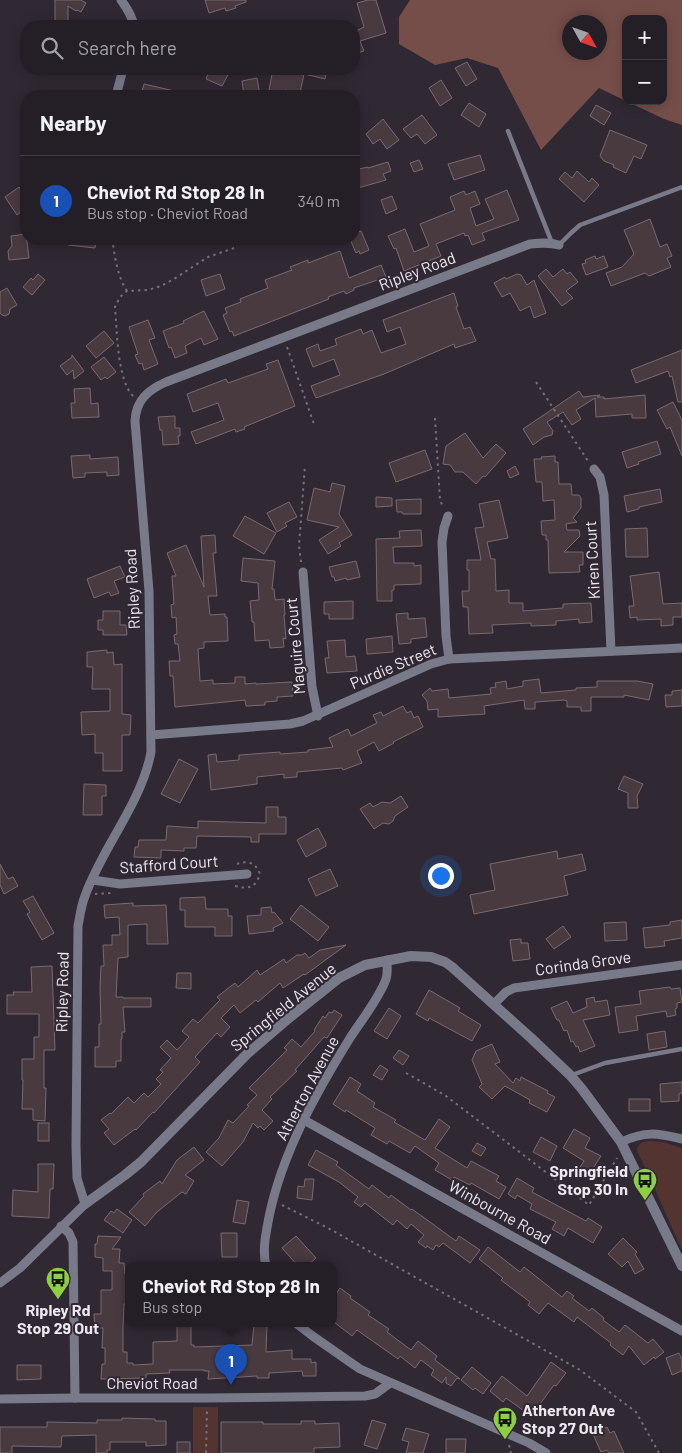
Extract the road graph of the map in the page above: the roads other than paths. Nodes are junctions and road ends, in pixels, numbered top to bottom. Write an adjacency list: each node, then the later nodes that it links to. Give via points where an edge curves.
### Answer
1 (121, 0): 2 (street)
2 (133, 20)
3 (121, 75): 4 (street)
4 (118, 90)
5 (508, 131): 7 (lane)
6 (682, 187): 7 (lane, via 580,225)
7 (556, 244): 15 (street, Ripley Road, via 530,244 166,382 146,394 140,402 136,420 149,591)
8 (594, 469): 12 (street, Kiren Court, via 600,477 604,495)
9 (448, 516): 13 (street, via 442,542)
10 (303, 572): 14 (street, Maguire Court, via 312,686)
11 (682, 648): 12 (street, Purdie Street)
12 (611, 651): 13 (street, Purdie Street)
13 (449, 659): 14 (street, Purdie Street, via 431,664)
14 (318, 716): 15 (street, Purdie Street, via 290,724)
15 (151, 735): 17 (street, Ripley Road, via 146,773)
16 (247, 874): 17 (street, Stafford Court, via 120,884)
17 (93, 880): 26 (street, Ripley Road, via 81,908 77,956 76,1166)
18 (387, 960): 20 (street, Springfield Avenue, via 411,956 438,959 452,967); 23 (street, Atherton Avenue, via 382,988); 26 (street, Springfield Avenue, via 366,965 339,978 288,1018 247,1054 141,1162)
19 (682, 965): 20 (street, Corinda Grove, via 514,988)
20 (494, 1004): 22 (street, Springfield Avenue)
21 (682, 1049): 22 (lane, via 605,1063)
22 (570, 1075): 25 (street, Springfield Avenue)
23 (304, 1120): 28 (street, Atherton Avenue, via 292,1143 273,1201 264,1250); 32 (street, Winbourne Road)
24 (682, 1139): 25 (street, via 659,1134 638,1135)
25 (623, 1147): 29 (street, Springfield Avenue)
26 (85, 1204): 27 (street, Springfield Avenue)
27 (61, 1226): 30 (street, Springfield Avenue, via 20,1268); 34 (street, via 73,1242)
28 (266, 1262)
29 (682, 1266)
30 (0, 1283)
31 (301, 1327): 33 (street, via 360,1369)
32 (682, 1331)
33 (390, 1383): 34 (street, Cheviot Road, via 375,1394 365,1396); 36 (street)
34 (75, 1398): 35 (street, Cheviot Road)
35 (0, 1399)
36 (546, 1453)

